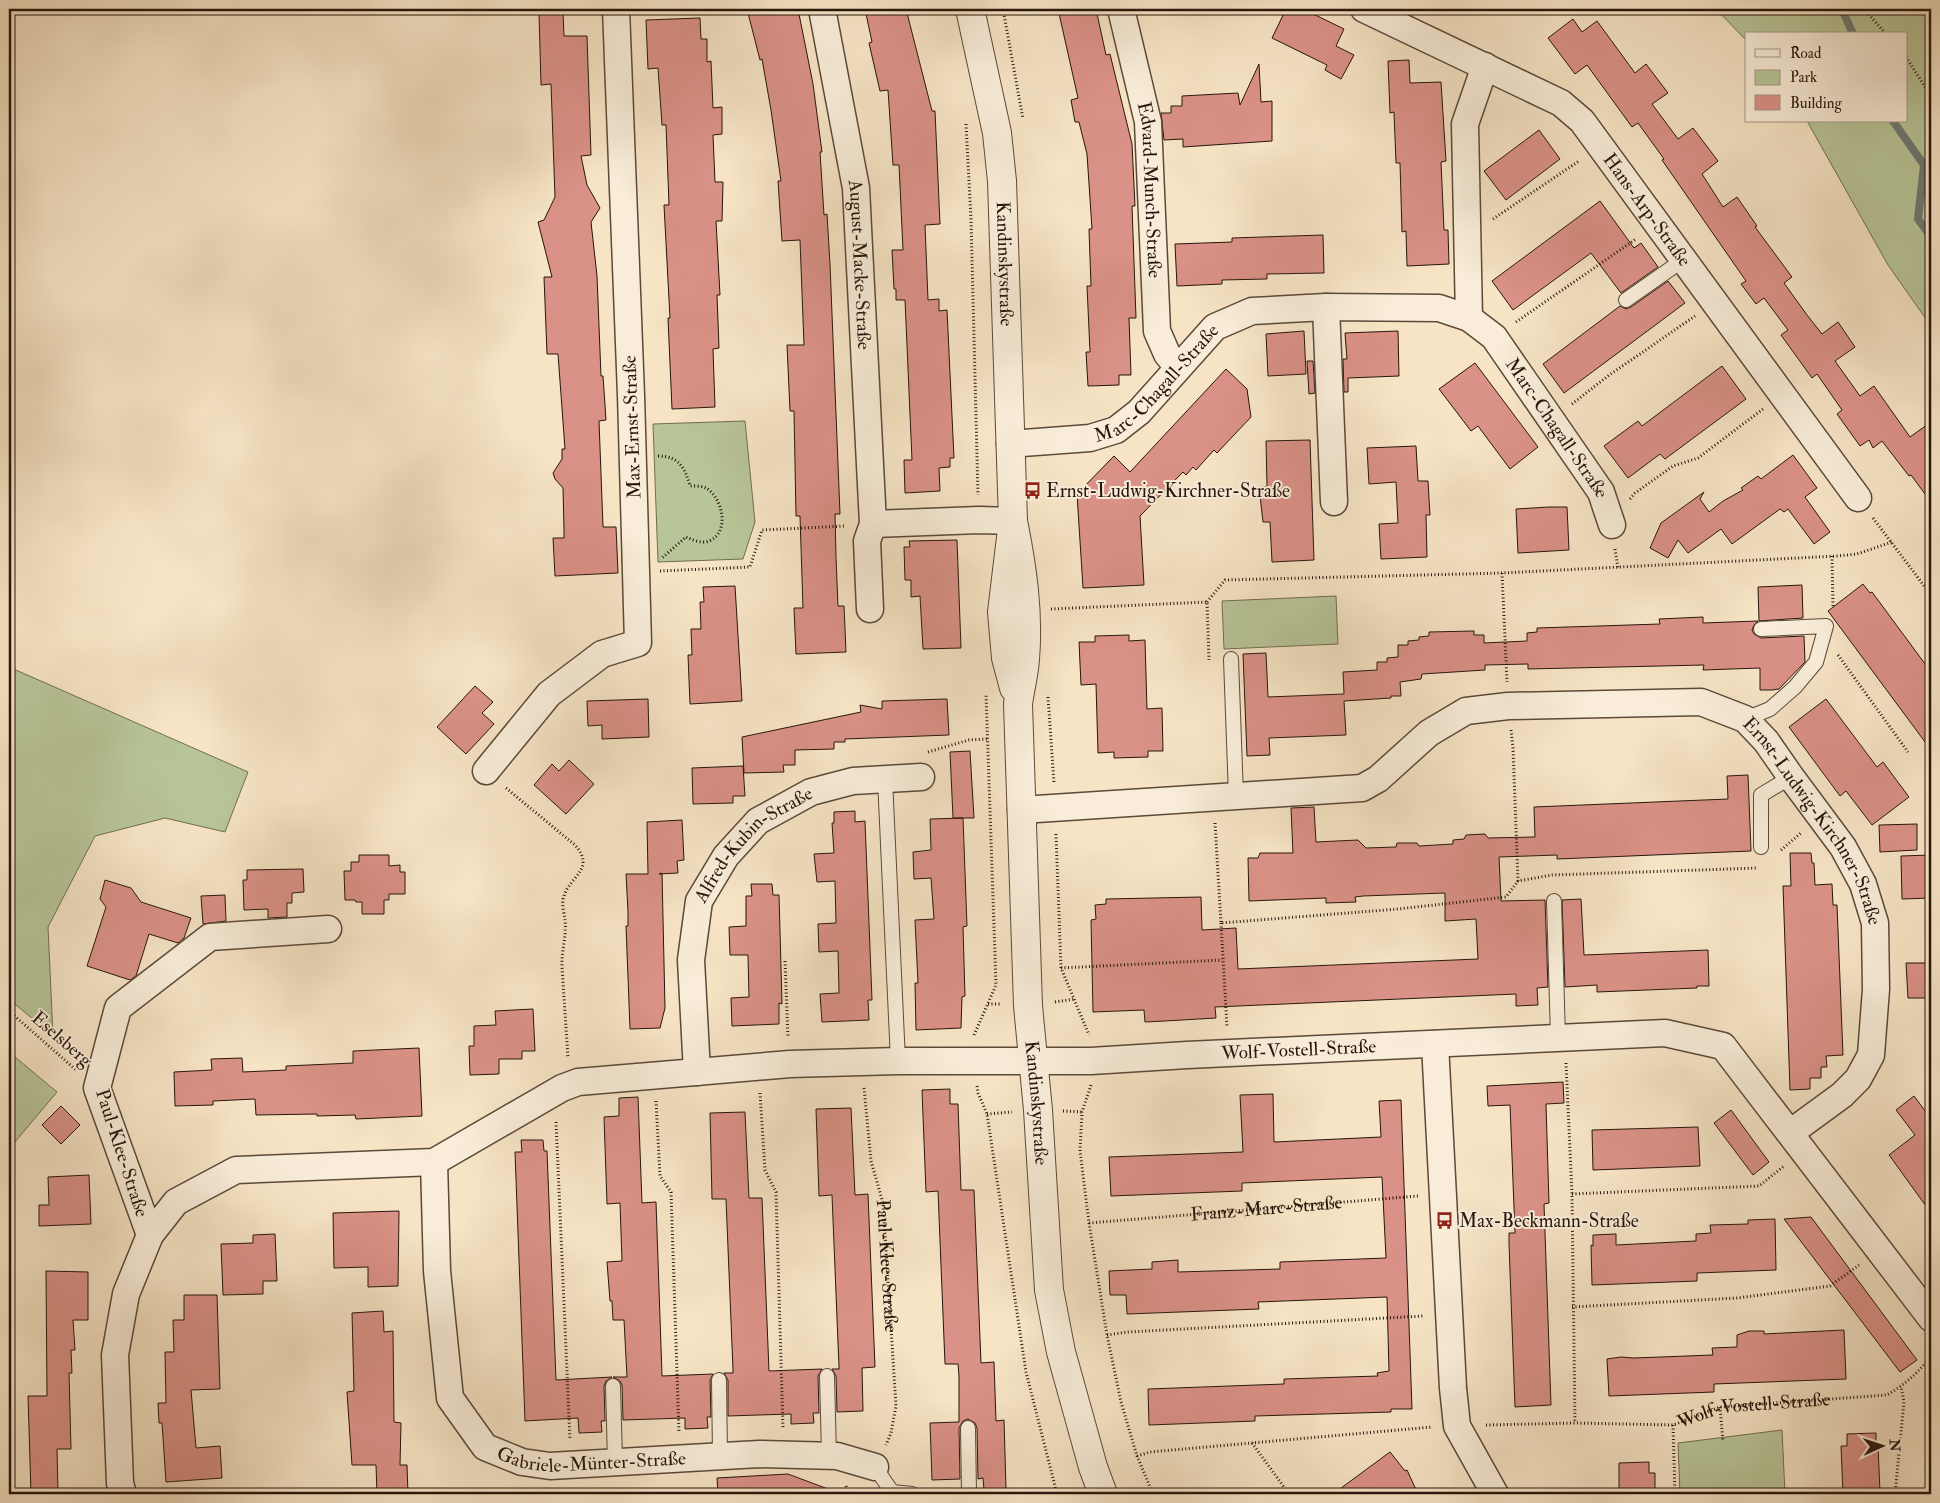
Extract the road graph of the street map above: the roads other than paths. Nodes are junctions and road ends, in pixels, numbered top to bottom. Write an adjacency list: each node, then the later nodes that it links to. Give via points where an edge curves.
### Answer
1 (616, 9): 22 (street, Max-Ernst-Straße, via 638,643 602,654 549,694)
2 (822, 9): 16 (street, August-Macke-Straße, via 856,188)
3 (970, 9): 12 (street, Kandinskystraße, via 997,133 1002,181)
4 (1121, 9): 11 (street, Edvard-Munch-Straße, via 1148,122 1157,331 1167,354)
5 (1364, 9): 6 (street, Hans-Arp-Straße)
6 (1485, 66): 7 (street, Hans-Arp-Straße, via 1561,103 1582,121); 10 (street, via 1465,124)
7 (1683, 260): 8 (lane); 13 (street, Hans-Arp-Straße)
8 (1626, 300)
9 (1326, 307): 10 (street, Marc-Chagall-Straße, via 1439,308); 11 (street, Marc-Chagall-Straße, via 1252,311 1233,318 1215,327); 14 (street)
10 (1468, 318): 17 (street, Marc-Chagall-Straße, via 1494,337 1601,492)
11 (1178, 367): 12 (street, Marc-Chagall-Straße, via 1138,412 1116,430 1090,438)
12 (1010, 444): 15 (street, Kandinskystraße)
13 (1858, 498)
14 (1334, 502)
15 (1013, 521): 16 (street); 27 (street, Kandinskystraße, via 1002,612 1006,658 1018,704)
16 (873, 524): 18 (street, August-Macke-Straße, via 867,541)
17 (1612, 525)
18 (870, 609)
19 (1761, 629): 21 (lane, via 1825,631 1816,662 1795,687 1770,709)
20 (1230, 659): 26 (lane)
21 (1745, 719): 24 (street, Ernst-Ludwig-Kirchner-Straße, via 1766,740); 26 (street, Ernst-Ludwig-Kirchner-Straße, via 1701,702 1508,706 1466,712 1429,733 1378,779 1362,788)
22 (486, 771)
23 (921, 777): 25 (street, Alfred-Kubin-Straße)
24 (1791, 777): 28 (lane, via 1761,795); 36 (street, Ernst-Ludwig-Kirchner-Straße, via 1843,848 1863,884 1875,923 1876,989 1871,1055 1858,1079)
25 (884, 779): 33 (lane); 35 (street, Alfred-Kubin-Straße, via 853,781 811,792 758,821 726,856 699,901 691,960)
26 (1226, 797): 27 (street, Ernst-Ludwig-Kirchner-Straße)
27 (1021, 810): 34 (street, Kandinskystraße)
28 (1761, 847)
29 (1554, 901): 31 (lane)
30 (328, 929): 38 (street, Paul-Klee-Straße, via 210,937 118,1008 97,1088)
31 (1561, 1037): 32 (street, Wolf-Vostell-Straße); 36 (street, Wolf-Vostell-Straße, via 1664,1032 1723,1046)
32 (1435, 1044): 34 (street, Wolf-Vostell-Straße); 52 (street, via 1457,1426)
33 (898, 1061): 34 (street, Paul-Klee-Straße); 35 (street, Paul-Klee-Straße, via 790,1064)
34 (1033, 1062): 51 (street, Kandinskystraße, via 1049,1290 1061,1352)
35 (697, 1072): 37 (street, Paul-Klee-Straße, via 578,1082)
36 (1797, 1142): 39 (street, Wolf-Vostell-Straße)
37 (434, 1162): 38 (street, Paul-Klee-Straße, via 236,1170 176,1202); 46 (street, Gabriele-Münter-Straße, via 437,1272 450,1398 485,1447 522,1462 550,1466)
38 (150, 1235): 48 (street, Paul-Klee-Straße, via 126,1294 115,1355)
39 (1931, 1318)
40 (827, 1376): 45 (lane)
41 (718, 1380): 44 (lane)
42 (613, 1386): 46 (lane)
43 (968, 1428): 50 (lane)
44 (720, 1456): 45 (street, Gabriele-Münter-Straße); 46 (street, Gabriele-Münter-Straße)
45 (829, 1456): 47 (street, Gabriele-Münter-Straße)
46 (615, 1462)
47 (875, 1467): 49 (lane, via 892,1492)
48 (123, 1494)
49 (912, 1494)
50 (969, 1494)
51 (1103, 1494)
52 (1495, 1494)

